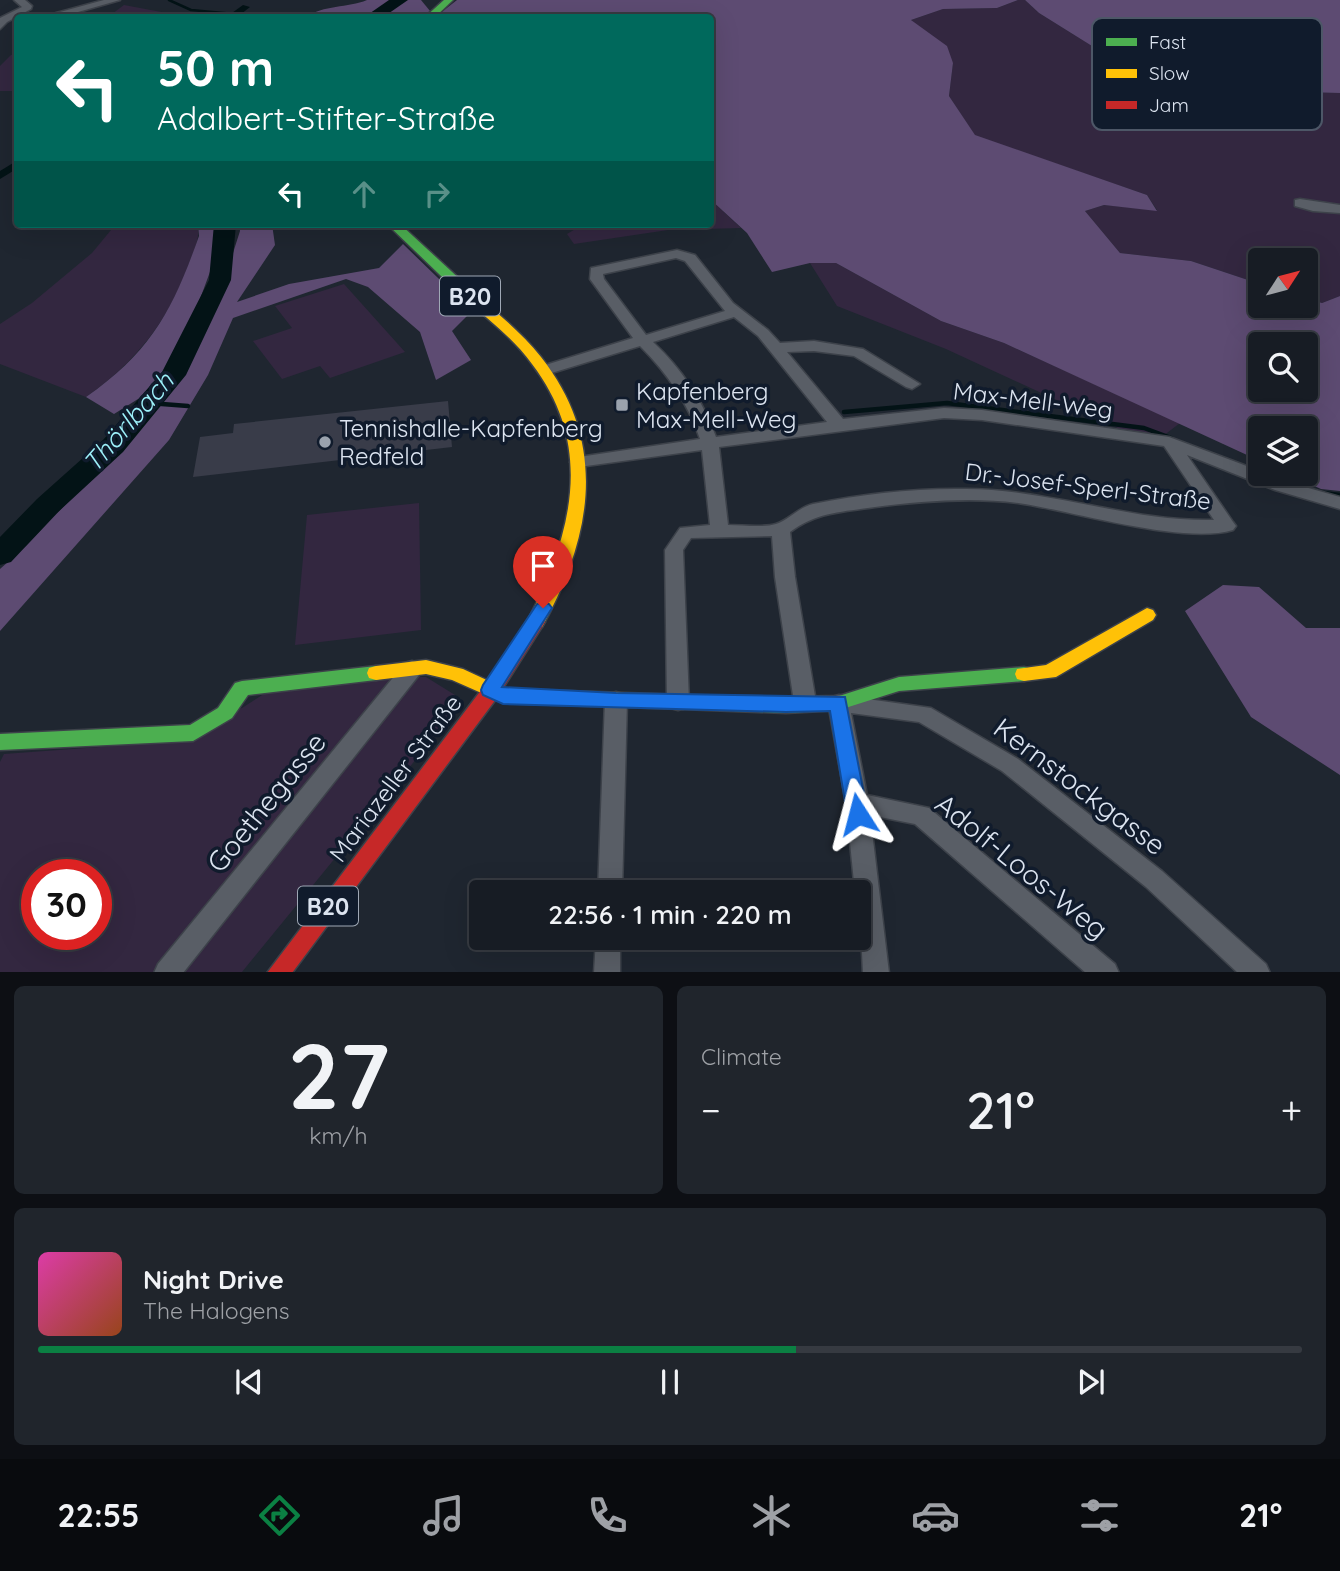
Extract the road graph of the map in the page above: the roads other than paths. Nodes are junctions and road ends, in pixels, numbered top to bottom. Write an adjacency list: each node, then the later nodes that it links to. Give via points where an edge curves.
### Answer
1 (19, 0): 4 (street, via 26,9)
2 (115, 0): 5 (street)
3 (449, 0): 6 (main road)
4 (16, 14)
5 (59, 14)
6 (433, 14)
7 (14, 15): 8 (street)
8 (0, 27)
9 (1300, 203): 10 (street)
10 (1340, 209)
11 (397, 228): 15 (main road, Mariazeller Straße / B20)
12 (737, 312): 13 (street); 13 (street, via 684,255 596,271 597,279); 14 (street)
13 (642, 340): 15 (street); 19 (street, via 683,387)
14 (776, 348): 16 (street, via 814,346 858,352); 17 (street)
15 (545, 370): 20 (main road, Mariazeller Straße / B20, via 559,394)
16 (912, 384)
17 (839, 425): 18 (street, Max-Mell-Weg, via 944,413); 19 (street, Max-Mell-Weg)
18 (1169, 442): 21 (street, Max-Mell-Weg, via 1281,486); 22 (street, Dr.-Josef-Sperl-Straße, via 1227,526 1167,522 1013,497 948,494 813,510)
19 (710, 444): 20 (street, Max-Mell-Weg); 23 (street)
20 (579, 462): 26 (main road, Mariazeller Straße / B20, via 579,510 565,563 543,608)
21 (1340, 503)
22 (781, 530): 23 (street); 29 (street)
23 (720, 533): 28 (street, via 686,532 674,550)
24 (1147, 615): 30 (main road, via 1049,672 899,684)
25 (412, 669): 26 (main road, via 446,671); 31 (main road, via 242,688 225,713 193,733); 35 (street, Goethegasse)
26 (490, 690): 27 (main road, via 503,696); 36 (main road, Mariazeller Straße / B20)
27 (616, 700): 28 (main road); 33 (street)
28 (678, 702): 29 (main road)
29 (805, 702): 30 (main road)
30 (839, 703): 32 (street); 40 (street, Kernstockgasse, via 923,714 1010,765 1154,879)
31 (0, 742)
32 (857, 803): 38 (street); 39 (street, Adolf-Loos-Weg, via 921,815)
33 (610, 880)
34 (608, 950): 37 (street)
35 (167, 972)
36 (278, 972)
37 (607, 972)
38 (876, 972)
39 (1106, 972)
40 (1257, 972)

